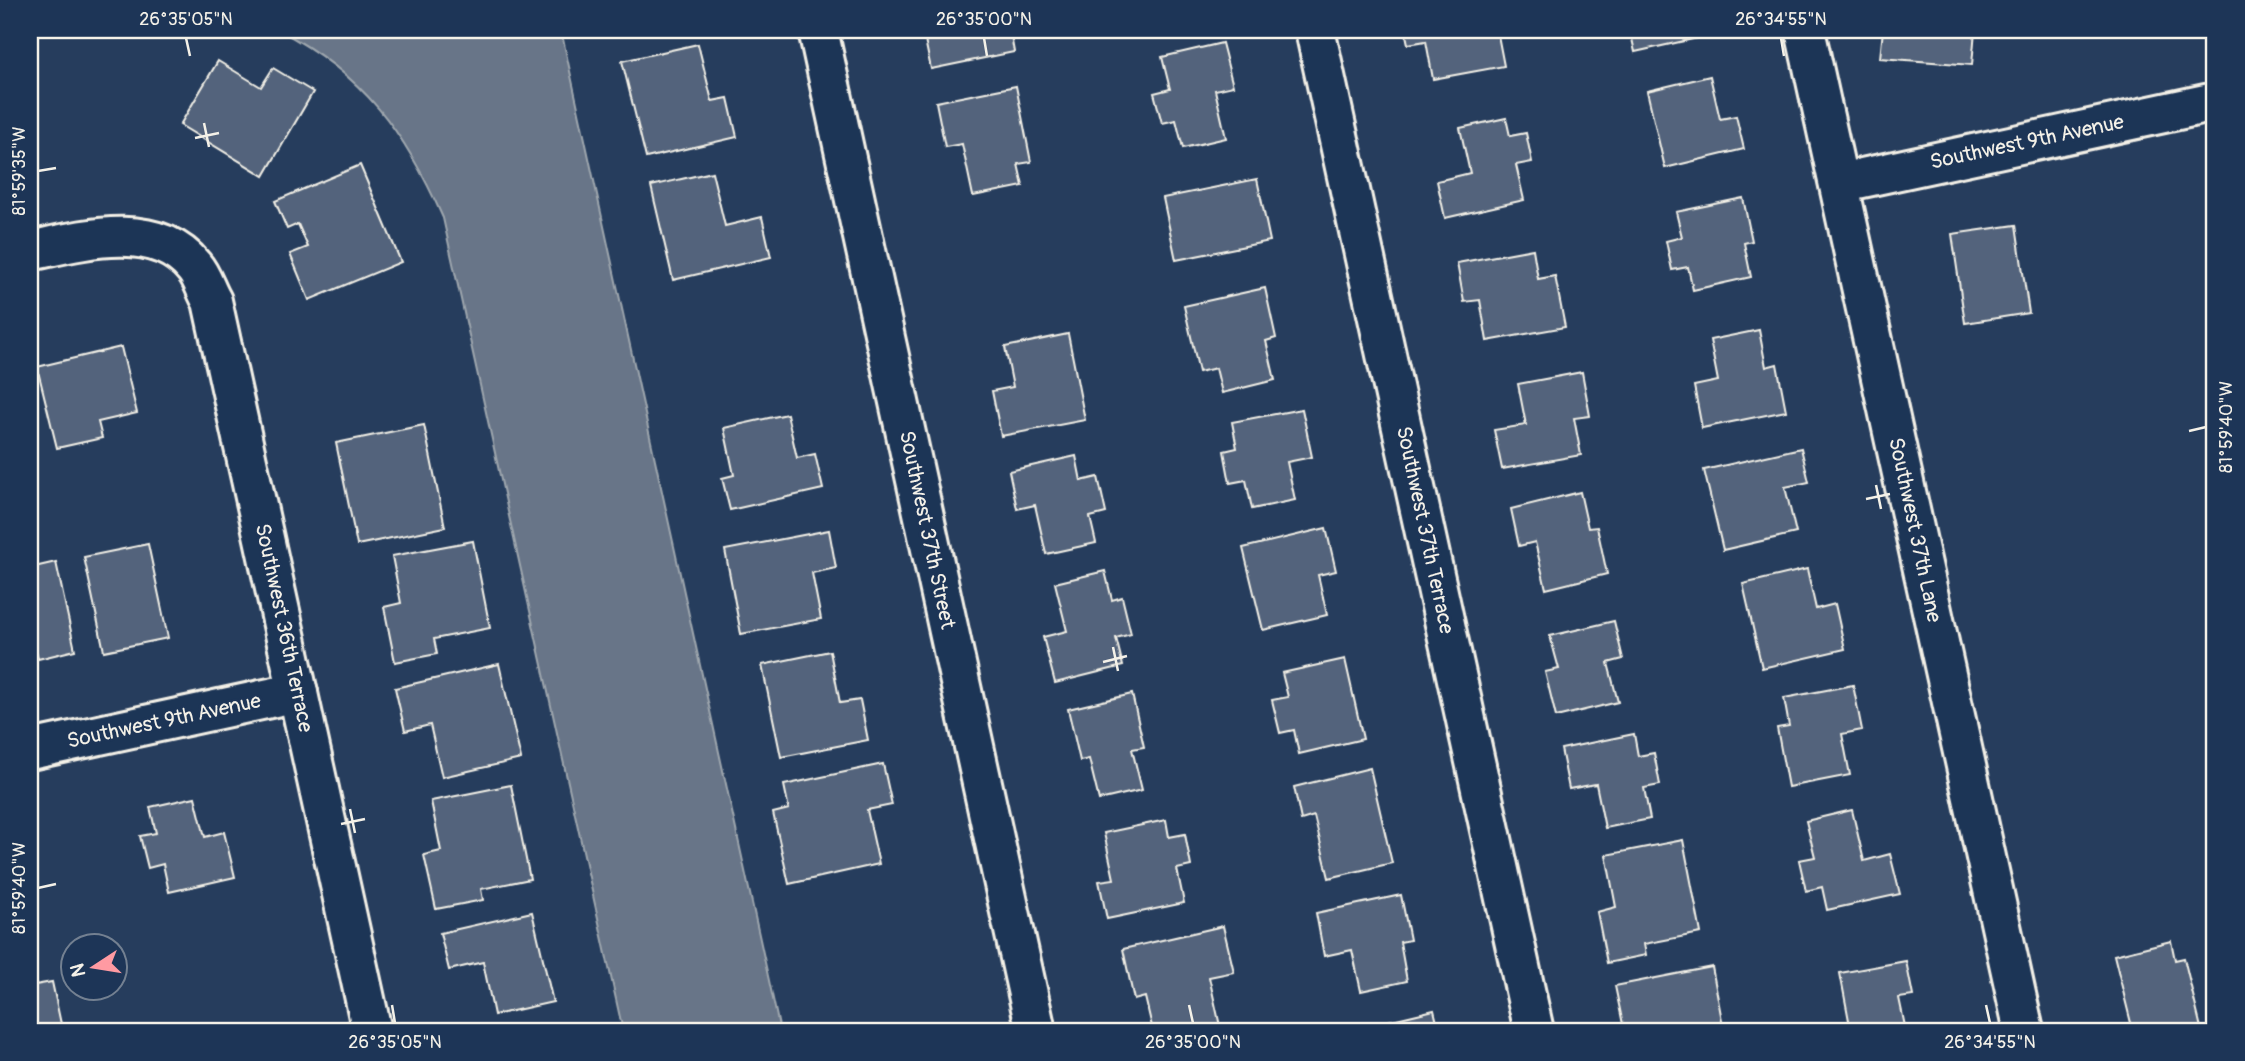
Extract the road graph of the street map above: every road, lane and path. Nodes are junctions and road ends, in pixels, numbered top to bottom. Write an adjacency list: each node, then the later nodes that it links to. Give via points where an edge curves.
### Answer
1 (818, 30): 10 (street, Southwest 37th Street)
2 (1315, 30): 11 (street, Southwest 37th Terrace)
3 (1805, 30): 5 (street, Southwest 37th Lane)
4 (2215, 102): 5 (street, Southwest 9th Avenue)
5 (1839, 183): 12 (street, Southwest 37th Lane)
6 (30, 251): 7 (street, Southwest 36th Terrace, via 112,236 163,243 194,267 212,301)
7 (298, 692): 8 (street, Southwest 9th Avenue); 9 (street, Southwest 36th Terrace)
8 (30, 750)
9 (372, 1031)
10 (1036, 1031)
11 (1534, 1031)
12 (2024, 1031)

